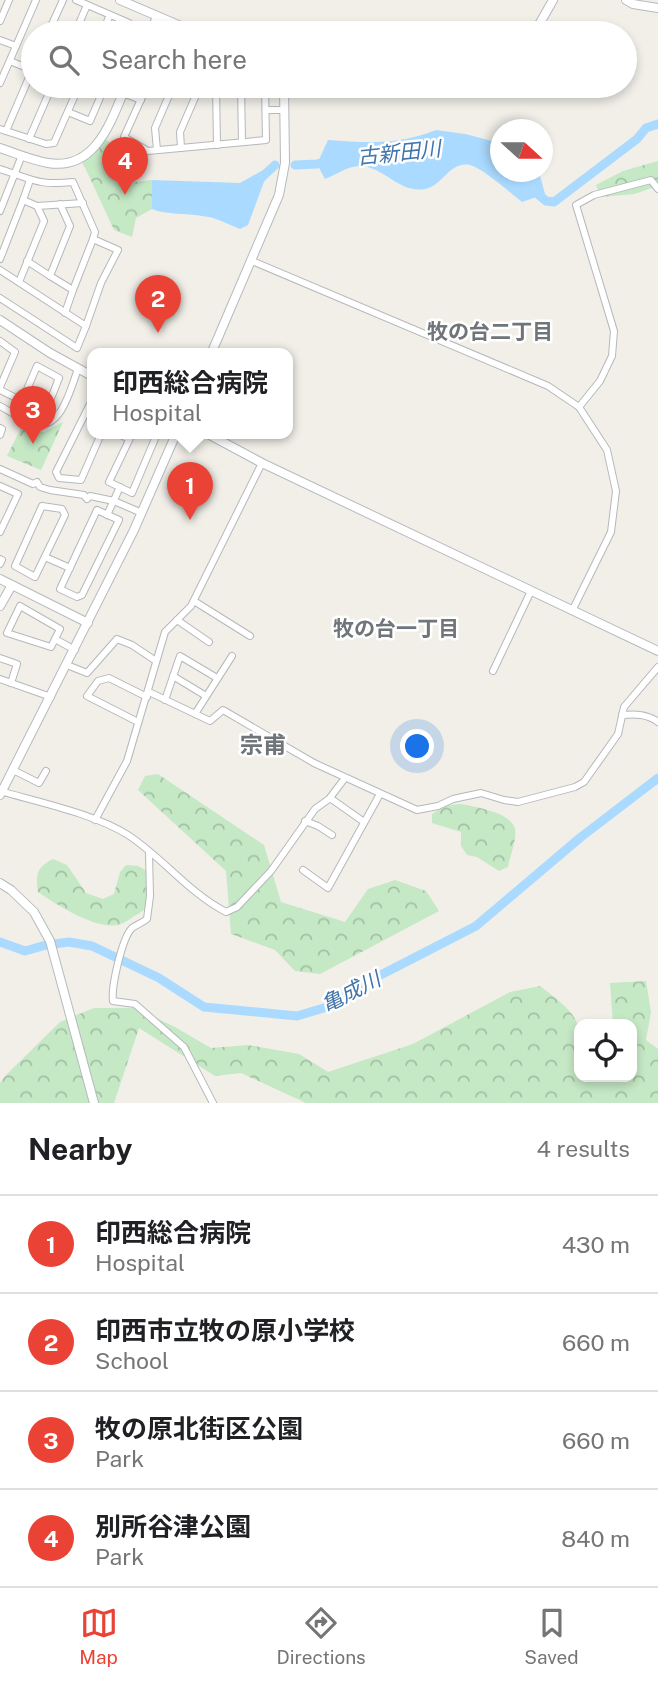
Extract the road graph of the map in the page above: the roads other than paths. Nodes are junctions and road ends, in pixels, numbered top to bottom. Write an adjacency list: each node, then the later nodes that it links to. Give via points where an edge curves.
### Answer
1 (9, 0): 12 (street)
2 (36, 0): 13 (street)
3 (63, 0): 14 (street)
4 (76, 0): 8 (street)
5 (120, 0): 11 (street)
6 (553, 0): 20 (street)
7 (626, 0): 9 (street)
8 (87, 5): 10 (street); 15 (street)
9 (658, 8)
10 (110, 15): 16 (street); 17 (street)
11 (157, 17): 18 (street); 19 (street)
12 (0, 21)
13 (27, 21)
14 (53, 21)
15 (80, 21)
16 (107, 21)
17 (124, 21)
18 (155, 21)
19 (167, 21)
20 (541, 21)
21 (21, 34): 23 (street)
22 (0, 40): 23 (street)
23 (16, 46): 24 (street)
24 (10, 61): 25 (street); 26 (street)
25 (21, 65)
26 (0, 83)
27 (21, 93): 43 (street)
28 (47, 98): 44 (street)
29 (74, 98): 42 (street)
30 (101, 98): 42 (street, via 90,121)
31 (121, 98): 50 (street, via 102,138 82,158 56,164)
32 (138, 98): 39 (street)
33 (168, 98): 49 (street, via 155,128)
34 (195, 98): 48 (street, via 180,132)
35 (215, 98): 46 (street)
36 (241, 98): 45 (street)
37 (266, 98): 40 (street)
38 (284, 98): 41 (street)
39 (141, 100): 49 (street, via 124,137 148,151)
40 (266, 110): 41 (street); 45 (street, via 267,140)
41 (285, 110): 63 (street, via 285,163 279,195)
42 (68, 112): 44 (street, via 54,143)
43 (3, 130): 44 (street)
44 (29, 139)
45 (242, 142): 46 (street)
46 (217, 145): 48 (street)
47 (0, 148): 50 (street)
48 (181, 148): 49 (street)
49 (157, 150)
50 (22, 155): 52 (street)
51 (0, 169): 52 (street)
52 (15, 174): 53 (street); 59 (street)
53 (30, 180): 55 (street); 56 (street, via 73,182)
54 (658, 189): 79 (street, via 652,180 594,195 576,205 614,331 612,356 600,381)
55 (23, 200): 58 (street); 61 (street)
56 (82, 203): 57 (street); 60 (street, via 96,232)
57 (60, 204): 58 (street); 65 (street, via 70,226)
58 (37, 205): 62 (street, via 44,222)
59 (0, 211)
60 (93, 239): 67 (street); 71 (street, via 118,250)
61 (0, 258)
62 (27, 261): 65 (street); 66 (street)
63 (251, 261): 73 (street); 79 (street, via 548,386)
64 (0, 270): 66 (street)
65 (50, 276): 67 (street)
66 (19, 282): 69 (street)
67 (73, 290): 69 (street)
68 (0, 298): 71 (street, via 77,348)
69 (65, 313): 71 (street)
70 (0, 320): 74 (street)
71 (86, 326)
72 (0, 341): 76 (street, via 15,352)
73 (214, 348)
74 (78, 369): 75 (street); 78 (street, via 52,421 37,424)
75 (87, 374)
76 (0, 389): 77 (street)
77 (22, 401): 77 (street, via 45,408 59,378 37,366)
78 (0, 406)
79 (579, 407): 105 (street, via 607,450 616,491 611,532)
80 (87, 410): 83 (street, via 56,472 59,478 80,480)
81 (0, 428): 82 (street)
82 (0, 435)
83 (100, 439)
84 (130, 439): 91 (street, via 109,482)
85 (155, 439): 91 (street, via 132,493)
86 (174, 439): 93 (street)
87 (217, 439): 88 (street)
88 (262, 463): 102 (street); 103 (street)
89 (0, 469): 92 (street, via 50,490)
90 (0, 486): 95 (street, via 18,494)
91 (120, 487): 92 (street)
92 (114, 501): 93 (street); 94 (street)
93 (142, 513): 107 (street)
94 (107, 515): 99 (street, via 97,510); 99 (street, via 119,520 77,597 60,589)
95 (0, 532)
96 (45, 557): 96 (street, via 35,577 15,566 42,506 62,509 65,515); 99 (street)
97 (0, 559): 98 (street)
98 (0, 564)
99 (70, 568)
100 (0, 579): 101 (street)
101 (12, 585): 104 (street); 107 (street)
102 (531, 591): 105 (street); 119 (street)
103 (194, 601): 106 (street); 109 (street)
104 (0, 606)
105 (572, 611): 113 (street)
106 (177, 620): 111 (street); 116 (street, via 165,632)
107 (88, 623): 112 (street)
108 (4, 632): 110 (street, via 51,648); 110 (street, via 20,606 60,629)
109 (250, 636)
110 (55, 639): 112 (street)
111 (209, 642)
112 (75, 650): 117 (street)
113 (658, 652)
114 (232, 656): 121 (street)
115 (0, 658): 123 (street, via 17,664)
116 (156, 662): 117 (street, via 117,639 88,673); 124 (street)
117 (67, 665): 126 (street)
118 (658, 667): 129 (street, via 629,698)
119 (493, 671)
120 (173, 676): 121 (street, via 180,656); 125 (street); 127 (street)
121 (217, 678): 125 (street)
122 (0, 679): 123 (street)
123 (11, 683): 126 (street)
124 (148, 694): 127 (street); 130 (street); 130 (street, via 109,678 98,681 87,696)
125 (206, 696): 128 (street)
126 (51, 697): 132 (street)
127 (165, 699): 128 (street)
128 (195, 714): 134 (street, via 210,721 223,710)
129 (622, 715): 131 (street); 136 (street, via 618,734 575,788 518,802 481,793 417,810)
130 (138, 722): 138 (street, via 127,761)
131 (658, 722)
132 (13, 771): 133 (street, via 39,783); 135 (street)
133 (46, 771)
134 (345, 778): 136 (street); 137 (street)
135 (1, 792): 138 (street)
136 (380, 794): 140 (street)
137 (330, 798): 139 (street); 140 (street)
138 (95, 820): 142 (street)
139 (305, 821): 141 (street); 142 (street, via 271,871 237,907 226,912 206,902)
140 (364, 822): 143 (street, via 328,888)
141 (332, 835)
142 (149, 852): 146 (street, via 149,909 146,919 133,927 123,951 113,979 113,1001 135,1004 184,1047)
143 (303, 870)
144 (0, 883): 145 (street, via 27,904 43,925)
145 (94, 1103)
146 (213, 1103)

